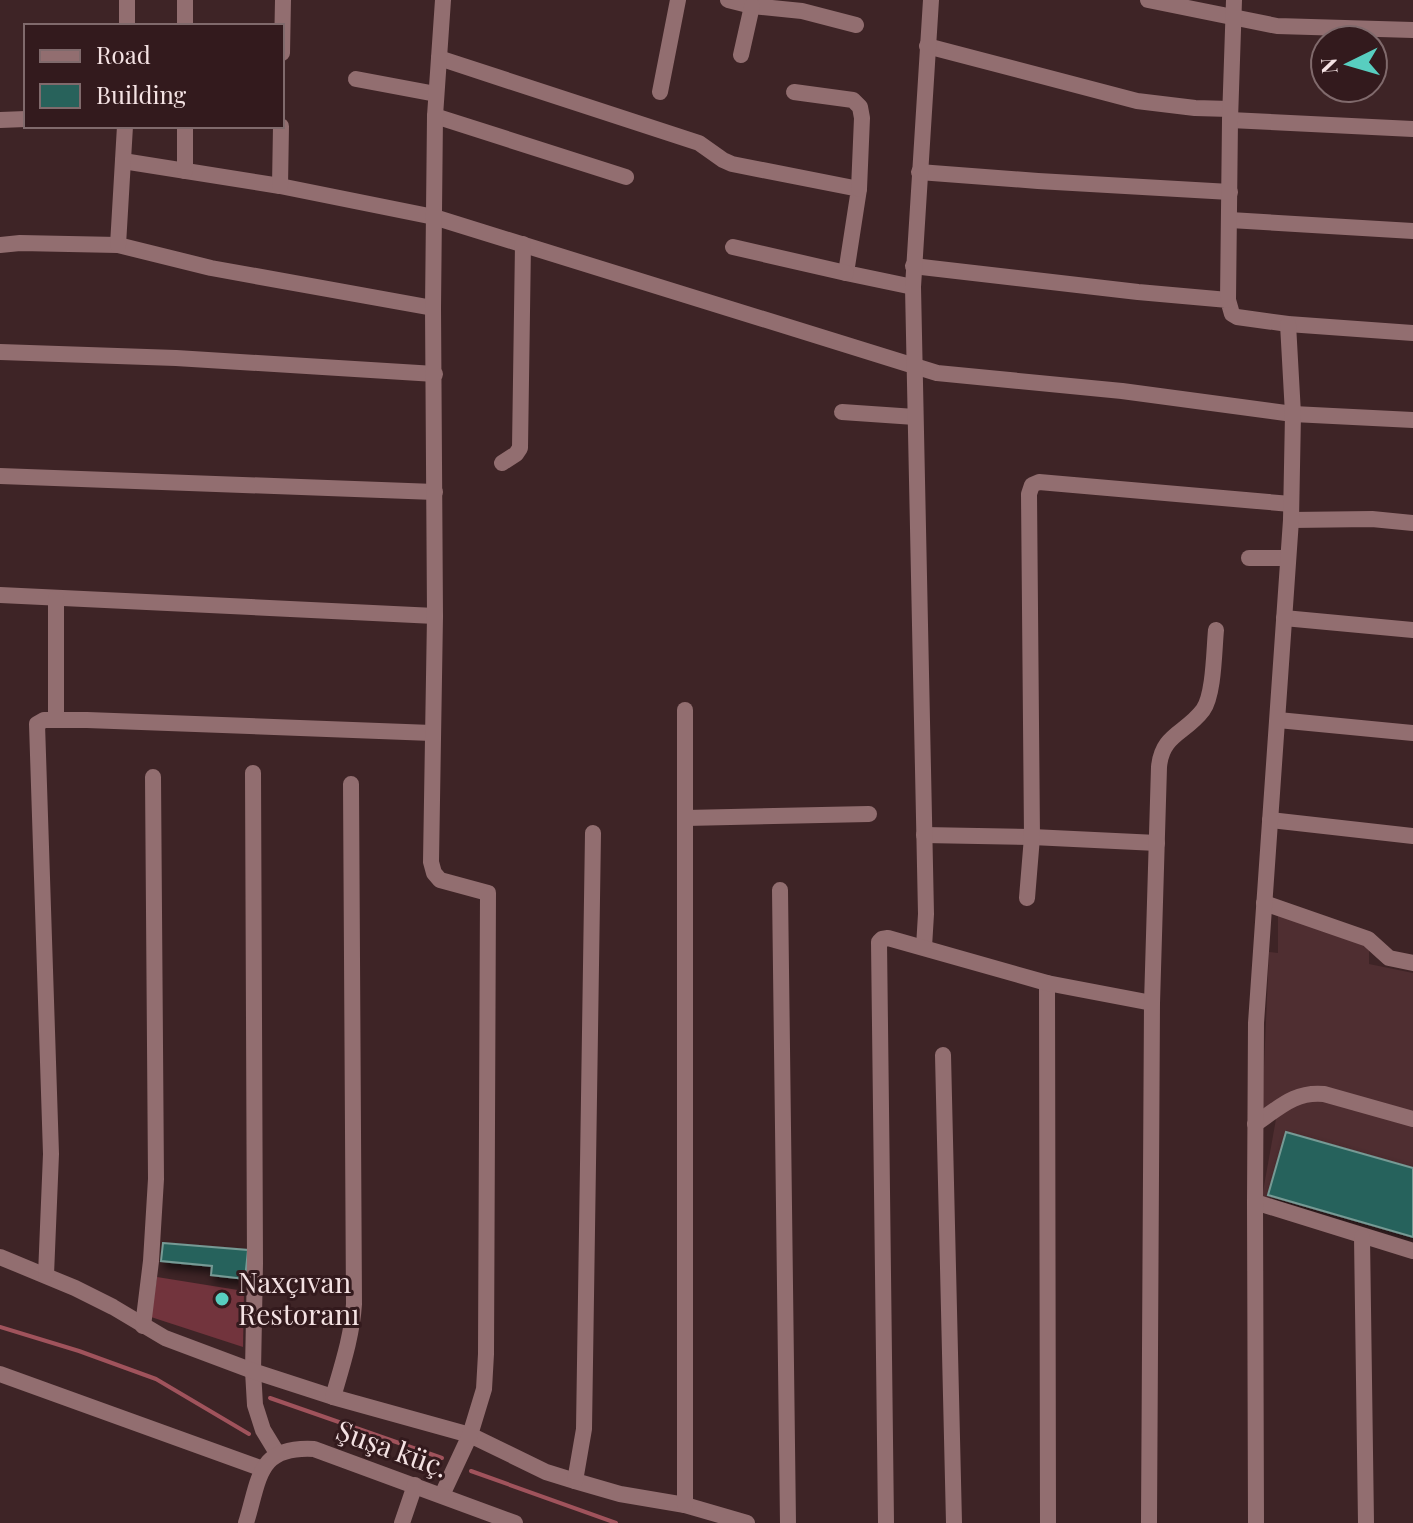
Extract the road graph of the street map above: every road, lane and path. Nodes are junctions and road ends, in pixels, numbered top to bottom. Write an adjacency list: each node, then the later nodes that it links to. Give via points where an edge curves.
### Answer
1 (127, 0): 12 (street)
2 (185, 0): 13 (street)
3 (283, 0): 14 (street)
4 (443, 0): 19 (street)
5 (678, 0): 21 (street)
6 (728, 0): 10 (street)
7 (931, 0): 17 (street)
8 (1148, 0): 11 (street)
9 (1234, 0): 11 (street)
10 (752, 6): 15 (street, via 802,11); 18 (street)
11 (1233, 17): 16 (street, via 1277,26); 24 (street)
12 (127, 24)
13 (185, 24)
14 (283, 24)
15 (856, 25)
16 (1413, 30)
17 (927, 46): 24 (street, via 1137,101); 34 (street)
18 (741, 55)
19 (439, 58): 23 (street); 37 (street, via 699,143 732,164)
20 (356, 79): 23 (street)
21 (660, 92)
22 (794, 92): 37 (street, via 853,100 860,107)
23 (436, 94): 25 (street)
24 (1230, 115): 31 (street); 38 (street)
25 (435, 116): 35 (street); 39 (street)
26 (24, 119): 27 (street)
27 (0, 120)
28 (125, 128): 32 (street)
29 (185, 128): 33 (street)
30 (281, 128): 36 (street)
31 (1413, 129)
32 (123, 161): 33 (street); 44 (street)
33 (185, 171): 36 (street)
34 (919, 172): 38 (street); 46 (street)
35 (626, 177)
36 (280, 186): 39 (street)
37 (859, 189): 47 (street)
38 (1230, 192): 40 (street)
39 (434, 217): 42 (street); 50 (street)
40 (1230, 220): 41 (street); 49 (street)
41 (1413, 231)
42 (523, 244): 54 (street); 60 (street, via 520,448)
43 (0, 245): 44 (street)
44 (118, 245): 50 (street, via 211,268)
45 (733, 247): 47 (street)
46 (913, 266): 48 (street); 49 (street)
47 (846, 273): 48 (street)
48 (913, 287): 54 (street)
49 (1228, 300): 51 (street, via 1237,317)
50 (433, 308): 55 (street)
51 (1288, 324): 52 (street); 57 (street)
52 (1413, 333)
53 (0, 352): 55 (street)
54 (915, 368): 57 (street); 58 (street)
55 (435, 374): 62 (street)
56 (842, 412): 58 (street)
57 (1293, 414): 59 (street); 63 (street)
58 (915, 417): 85 (street)
59 (1413, 420)
60 (502, 463)
61 (0, 476): 62 (street)
62 (435, 492): 69 (street)
63 (1291, 512): 64 (street); 66 (street); 87 (street, via 1032,485)
64 (1413, 523)
65 (1249, 558): 66 (street)
66 (1287, 558): 70 (street)
67 (0, 595): 68 (street)
68 (56, 598): 69 (street); 74 (street)
69 (435, 616): 76 (street)
70 (1284, 618): 72 (street); 75 (street)
71 (1216, 630): 88 (street, via 1204,709 1160,754)
72 (1413, 630)
73 (685, 710): 82 (street)
74 (56, 720): 76 (street); 103 (street, via 37,724 36,734 51,1154)
75 (1278, 720): 77 (street); 83 (street)
76 (432, 733): 108 (street, via 434,873 440,880 488,893 486,1354 484,1389)
77 (1413, 733)
78 (253, 773): 105 (street)
79 (153, 777): 104 (street, via 156,1179)
80 (351, 784): 107 (street, via 354,1304)
81 (869, 814): 82 (street)
82 (686, 818): 114 (street)
83 (1270, 820): 86 (street); 91 (street)
84 (593, 833): 111 (street, via 584,1429)
85 (924, 835): 87 (street); 92 (street)
86 (1413, 836)
87 (1032, 837): 88 (street); 90 (street)
88 (1157, 843): 95 (street)
89 (780, 890): 119 (street)
90 (1027, 898)
91 (1264, 903): 93 (street, via 1368,939 1389,958); 98 (street)
92 (924, 947): 94 (street); 120 (street, via 888,938 878,949)
93 (1413, 963)
94 (1047, 983): 95 (street); 122 (street)
95 (1152, 1003): 123 (street)
96 (943, 1055): 121 (street)
97 (1413, 1119): 98 (street, via 1309,1093)
98 (1255, 1124): 99 (street)
99 (1255, 1202): 100 (street); 124 (street)
100 (1362, 1237): 101 (street); 125 (street)
101 (1413, 1251)
102 (0, 1257): 103 (street)
103 (46, 1275): 104 (street)
104 (143, 1326): 105 (street)
105 (253, 1371): 107 (street); 109 (street, via 255,1405)
106 (0, 1374): 110 (street)
107 (333, 1397): 108 (street)
108 (470, 1435): 111 (street); 113 (street)
109 (277, 1453): 110 (street); 112 (street, Şuşa küç., via 314,1449)
110 (263, 1469): 115 (street)
111 (575, 1481): 114 (street)
112 (415, 1485): 113 (street, Şuşa küç.); 116 (street)
113 (442, 1495): 117 (street, Şuşa küç.)
114 (685, 1505): 118 (street)
115 (246, 1523)
116 (402, 1523)
117 (515, 1523)
118 (747, 1523)
119 (788, 1523)
120 (886, 1523)
121 (954, 1523)
122 (1048, 1523)
123 (1149, 1523)
124 (1256, 1523)
125 (1366, 1523)

